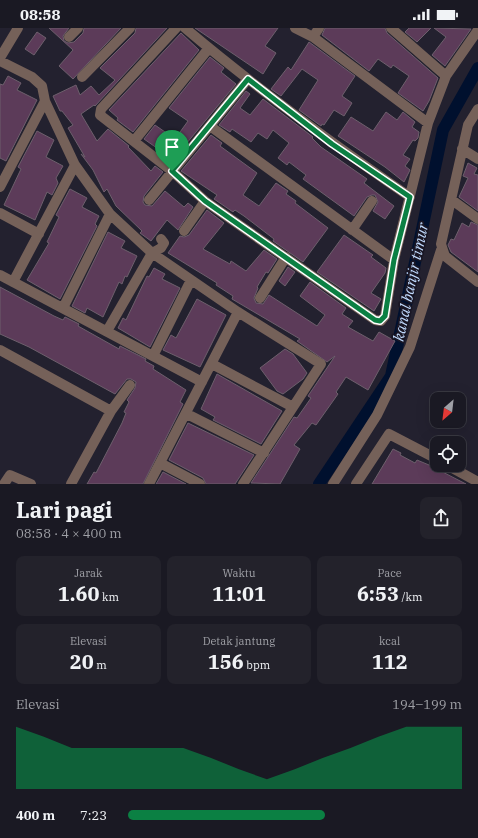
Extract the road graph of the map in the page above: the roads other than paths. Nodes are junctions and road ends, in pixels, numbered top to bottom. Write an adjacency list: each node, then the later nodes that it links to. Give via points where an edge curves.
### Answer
1 (18, 28): 13 (street)
2 (78, 28): 10 (street)
3 (130, 28): 15 (street)
4 (176, 28): 21 (street, via 99,111 100,115)
5 (185, 28): 12 (street)
6 (295, 28): 11 (street)
7 (319, 28): 11 (street)
8 (391, 28): 14 (street)
9 (475, 30): 14 (street)
10 (70, 37)
11 (313, 37): 19 (street)
12 (209, 48): 16 (street); 21 (street)
13 (0, 60): 17 (street, via 37,81 42,86)
14 (446, 76): 19 (street)
15 (82, 77)
16 (248, 79): 20 (street); 27 (street, via 332,144)
17 (45, 101): 24 (street); 26 (street)
18 (478, 109): 22 (street, via 468,125)
19 (428, 123): 27 (street)
20 (210, 126): 25 (street); 35 (street)
21 (134, 140): 25 (street)
22 (462, 149): 23 (street); 30 (street)
23 (478, 159)
24 (76, 165): 33 (street); 37 (street)
25 (172, 171): 28 (street); 31 (street)
26 (0, 187)
27 (410, 197): 42 (street)
28 (148, 200)
29 (372, 200): 35 (street)
30 (452, 200): 34 (street); 39 (street)
31 (205, 201): 36 (street); 41 (street)
32 (0, 212): 37 (street)
33 (110, 214): 40 (street); 48 (street)
34 (478, 219)
35 (352, 230): 42 (street)
36 (184, 231)
37 (39, 234): 45 (street)
38 (161, 239): 40 (street, via 164,243)
39 (441, 250): 46 (street, via 444,256); 70 (street, via 410,347 377,415)
40 (152, 254): 44 (street); 50 (street)
41 (286, 257): 42 (street, via 380,321 385,316); 47 (street)
42 (394, 260)
43 (0, 275): 45 (street)
44 (191, 280): 49 (street); 52 (street)
45 (12, 282): 48 (street)
46 (478, 282)
47 (260, 298)
48 (63, 308): 50 (street)
49 (238, 312): 53 (street); 56 (street, via 321,364)
50 (107, 331): 52 (street)
51 (0, 350): 57 (street)
52 (153, 356): 54 (street)
53 (212, 364): 54 (street); 56 (street)
54 (202, 382): 58 (street)
55 (130, 385): 57 (street)
56 (293, 407): 59 (street)
57 (111, 411): 66 (street)
58 (187, 414): 59 (street); 61 (street)
59 (264, 453): 69 (street)
60 (430, 455): 71 (street, via 389,434)
61 (160, 463): 67 (street); 68 (street)
62 (460, 472): 63 (street)
63 (478, 482)
64 (4, 484): 65 (street, via 10,475)
65 (31, 484)
66 (71, 484)
67 (149, 484)
68 (200, 484)
69 (243, 484)
70 (333, 484)
71 (357, 484)

